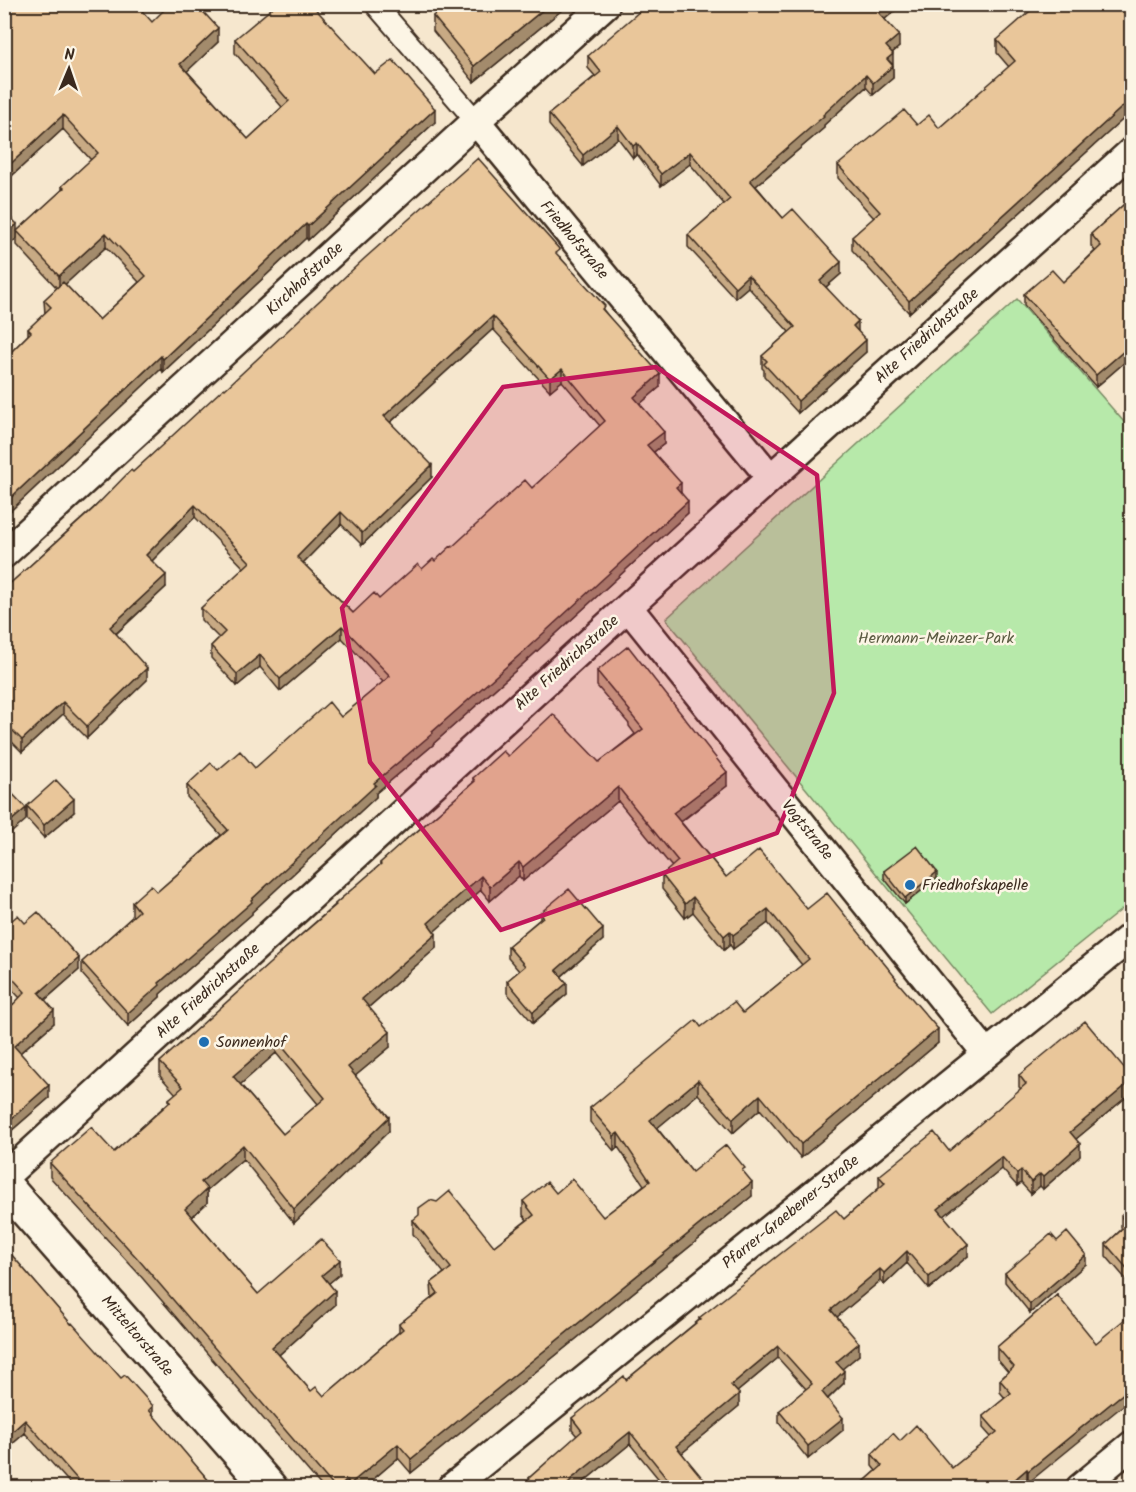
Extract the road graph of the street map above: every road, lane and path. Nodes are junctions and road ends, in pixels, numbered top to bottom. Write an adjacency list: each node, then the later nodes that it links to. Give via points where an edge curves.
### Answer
1 (375, 4): 3 (street, Friedhofstraße)
2 (606, 4): 3 (street, Kirchhofstraße)
3 (476, 121): 5 (street, Friedhofstraße); 6 (street, Kirchhofstraße)
4 (1131, 151): 5 (street, Alte Friedrichstraße)
5 (770, 477): 7 (street, Alte Friedrichstraße)
6 (4, 554)
7 (628, 607): 9 (street, Vogtstraße); 10 (street, Alte Friedrichstraße)
8 (1131, 936): 9 (street, Pfarrer-Graebener-Straße)
9 (986, 1053): 14 (street, Pfarrer-Graebener-Straße)
10 (4, 1177)
11 (4, 1185): 13 (street, Mitteltorstraße)
12 (1131, 1445): 15 (street)
13 (270, 1488)
14 (451, 1488)
15 (1080, 1488)

